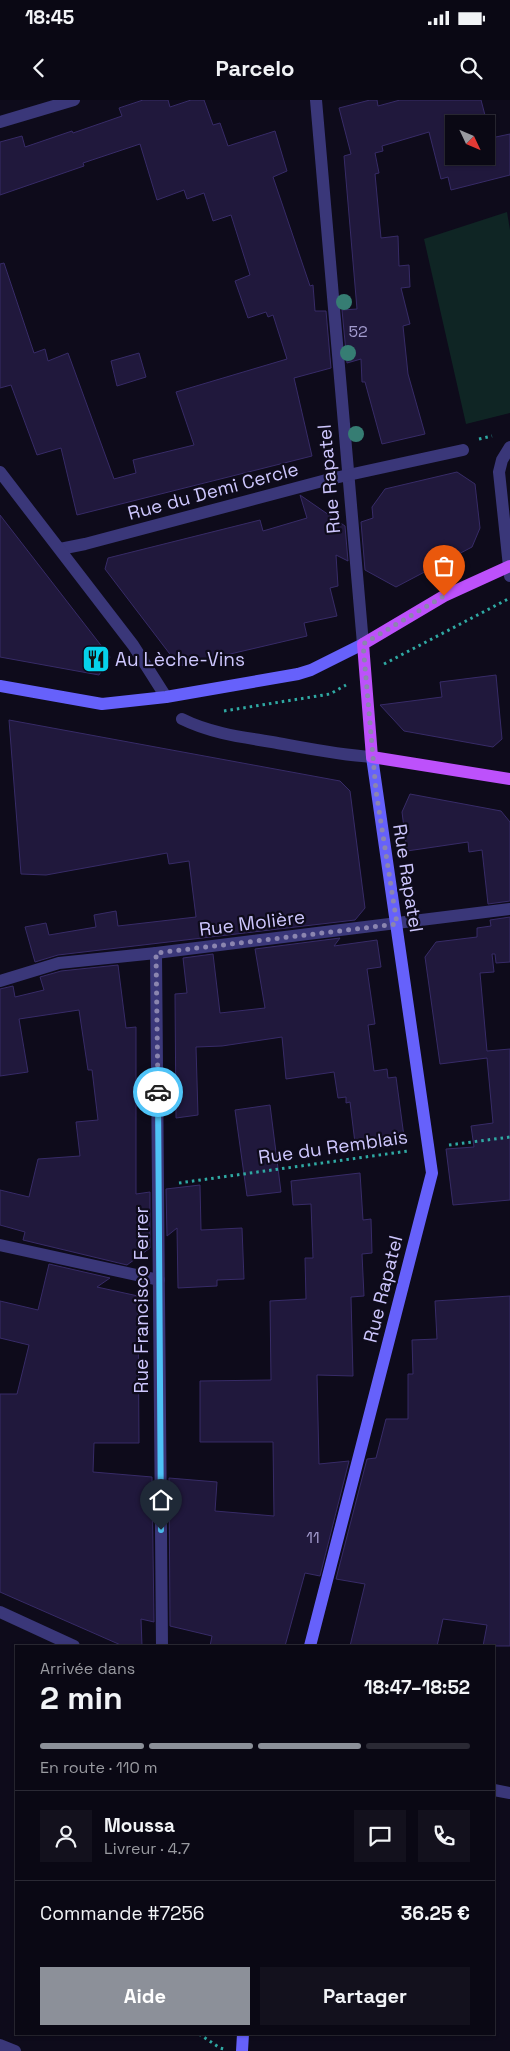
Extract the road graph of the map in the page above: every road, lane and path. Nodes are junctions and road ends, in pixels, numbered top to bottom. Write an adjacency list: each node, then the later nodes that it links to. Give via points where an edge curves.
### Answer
1 (74, 100): 3 (street)
2 (316, 100): 8 (street, Rue Rapatel)
3 (0, 122)
4 (494, 436): 6 (path, via 468,442 468,448)
5 (510, 447): 10 (street, via 502,460 500,472)
6 (463, 450): 8 (street, Rue du Demi Cercle)
7 (0, 472): 9 (street)
8 (348, 476): 9 (street, Rue du Demi Cercle); 12 (street, Rue Rapatel)
9 (60, 549): 15 (street, via 133,645)
10 (510, 569): 12 (main road, via 444,596)
11 (510, 598): 13 (path)
12 (363, 644): 15 (main road, via 312,670); 17 (main road, Rue Rapatel)
13 (385, 663)
14 (0, 686): 15 (main road, via 102,704)
15 (166, 697)
16 (182, 719): 17 (street, via 197,727 227,734)
17 (372, 757): 18 (main road); 20 (main road, Rue Rapatel)
18 (510, 779)
19 (510, 909): 20 (street, Rue Molière)
20 (397, 924): 21 (street, Rue Molière); 24 (main road, Rue Rapatel)
21 (156, 953): 22 (street, Rue Molière, via 58,963); 25 (street, Rue Francisco Ferrer)
22 (0, 981)
23 (510, 1137): 24 (path, Rue du Remblais)
24 (428, 1148): 25 (path, Rue du Remblais); 31 (main road, Rue Rapatel, via 432,1173)
25 (159, 1185): 27 (street, Rue Francisco Ferrer)
26 (0, 1245): 27 (street)
27 (159, 1280): 30 (street, Rue Francisco Ferrer)
28 (0, 1612): 29 (street)
29 (72, 1645)
30 (162, 1645)
31 (310, 1645)
32 (495, 1790): 33 (street)
33 (510, 1793)
34 (200, 2035): 37 (path, via 220,2048)
35 (243, 2035): 37 (main road)
36 (0, 2045): 38 (street)
37 (242, 2050)
38 (15, 2051)

